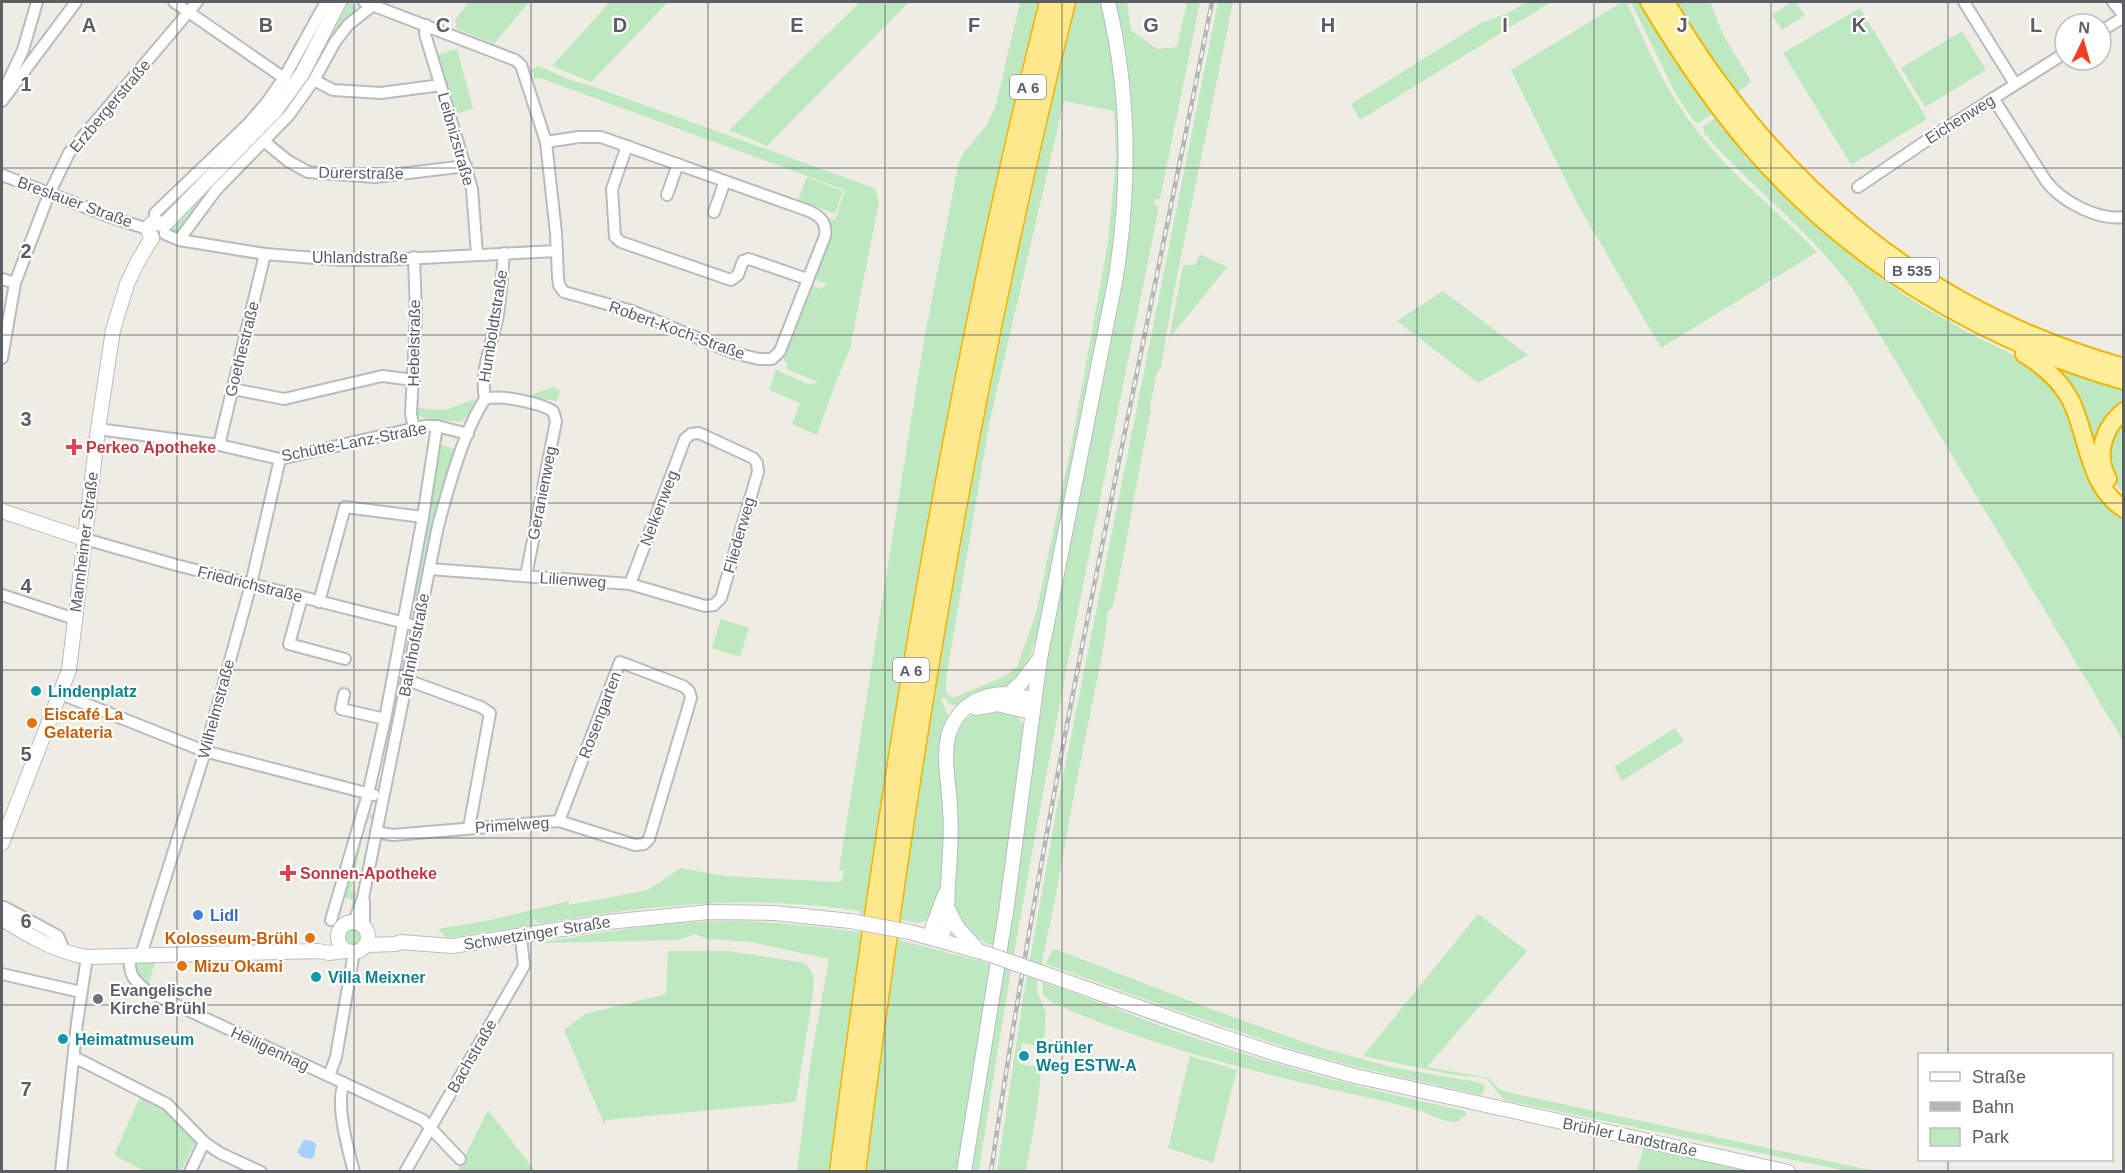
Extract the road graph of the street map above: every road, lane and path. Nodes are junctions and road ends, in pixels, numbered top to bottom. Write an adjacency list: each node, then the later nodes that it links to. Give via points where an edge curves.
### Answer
1 (37, 2): 23 (street, via 23,50)
2 (76, 2): 23 (street)
3 (174, 2): 15 (street)
4 (197, 2): 15 (street, Erzbergerstraße)
5 (326, 2): 19 (street, Mannheimer Straße)
6 (339, 2): 38 (main road, Mannheimer Straße, via 302,74 275,111)
7 (1049, 2): 121 (highway, A 6, via 985,277 940,501 895,770)
8 (1066, 2): 122 (highway, A 6, via 1012,229 957,504 910,783)
9 (1108, 2): 80 (main road, via 1126,108 1124,214 1116,277)
10 (1649, 2): 48 (highway, B 535, via 1728,119 1810,208 1905,282 1953,312)
11 (1666, 2): 50 (highway, B 535, via 1747,121 1793,172 1845,220 1906,266 1984,312 2068,349)
12 (1964, 2): 21 (street)
13 (2113, 2): 16 (street)
14 (369, 3): 17 (street); 20 (street, via 335,42)
15 (188, 11): 19 (street); 34 (street, Erzbergerstraße, via 69,153)
16 (2124, 17)
17 (426, 26): 22 (street, Leibnizstraße); 27 (street, via 521,65)
18 (2053, 60): 21 (street, Eichenweg)
19 (284, 78): 38 (street, Mannheimer Straße, via 249,123 155,213)
20 (314, 80): 22 (street, via 333,90 381,93); 26 (street)
21 (2015, 84): 24 (street, Eichenweg)
22 (441, 85): 30 (street, Leibnizstraße)
23 (6, 86): 25 (street)
24 (1993, 98): 33 (street, Eichenweg); 37 (street, via 2054,192 2106,218)
25 (2, 101)
26 (265, 142): 30 (street, Dürerstraße, via 308,172 375,177); 39 (street, via 210,198)
27 (546, 142): 28 (street, via 590,136); 40 (street)
28 (627, 146): 29 (street); 46 (street, via 612,189 615,237 621,242 730,280 738,275 743,261 749,259)
29 (678, 164): 32 (street); 35 (street)
30 (466, 166): 43 (street, Leibnizstraße, via 472,189)
31 (2, 175): 34 (street, Breslauer Straße)
32 (725, 181): 36 (street); 46 (street, via 822,219 826,230)
33 (1858, 187)
34 (48, 194): 38 (street, Breslauer Straße, via 116,219); 47 (street, Erzbergerstraße)
35 (666, 195)
36 (714, 212)
37 (2124, 217)
38 (157, 229): 39 (street, Uhlandstraße); 58 (main road, Mannheimer Straße, via 138,261 118,309)
39 (179, 240): 42 (street, Uhlandstraße)
40 (557, 251): 41 (street, Uhlandstraße); 46 (street, Robert-Koch-Straße, via 559,285 564,292 632,311 759,360 772,359 780,351)
41 (504, 253): 43 (street, Uhlandstraße); 54 (street, Humboldtstraße, via 499,308 484,375)
42 (265, 254): 44 (street, Uhlandstraße, via 341,260); 53 (street, Goethestraße)
43 (477, 254): 44 (street, Uhlandstraße)
44 (414, 258): 51 (street, Hebelstraße)
45 (2, 279): 47 (street)
46 (807, 279)
47 (15, 283): 49 (street, Erzbergerstraße)
48 (2014, 342): 52 (highway, B 535); 64 (highway, via 2063,388 2081,426 2098,482)
49 (2, 358)
50 (2124, 367)
51 (414, 380): 53 (street, via 382,376 284,399); 57 (street, Hebelstraße)
52 (2124, 381)
53 (233, 389): 60 (street, Goethestraße)
54 (485, 399): 59 (street, Bahnhofstraße); 69 (street, Geranienweg, via 494,396 545,406 553,411 556,421)
55 (2124, 411): 63 (highway, via 2105,434 2102,453 2105,474)
56 (437, 426): 57 (street, Schütte-Lanz-Straße); 59 (street, Schütte-Lanz-Straße); 66 (street, Bahnhofstraße)
57 (414, 428): 61 (street, Schütte-Lanz-Straße)
58 (98, 429): 60 (street, Schütte-Lanz-Straße); 67 (main road, Mannheimer Straße)
59 (468, 434): 68 (street, Bahnhofstraße, via 447,492)
60 (219, 445): 61 (street, Schütte-Lanz-Straße)
61 (280, 459): 70 (street, Wilhelmstraße)
62 (757, 463): 71 (street, Nelkenweg, via 699,433 685,439); 75 (street, Fliederweg, via 758,472 721,598)
63 (2124, 498)
64 (2124, 509)
65 (2, 511): 67 (main road)
66 (423, 517): 74 (street, via 345,507); 77 (street, Bahnhofstraße)
67 (85, 538): 70 (street, Friedrichstraße); 76 (main road, Mannheimer Straße)
68 (429, 569): 69 (street, Lilienweg); 78 (street, Bahnhofstraße)
69 (526, 576): 71 (street, Lilienweg)
70 (251, 584): 73 (street, Friedrichstraße); 88 (street, Wilhelmstraße)
71 (630, 584): 75 (street, Lilienweg, via 705,606)
72 (2, 595): 76 (street)
73 (302, 597): 74 (street, Friedrichstraße); 79 (street, via 289,644)
74 (319, 602): 77 (street, Friedrichstraße)
75 (714, 605)
76 (75, 619): 82 (main road, Mannheimer Straße, via 69,669)
77 (403, 624): 78 (street, Friedrichstraße); 87 (street, Bahnhofstraße)
78 (417, 626): 81 (street, Bahnhofstraße)
79 (345, 659)
80 (1040, 659): 84 (main road); 85 (main road)
81 (407, 680): 90 (street, Bahnhofstraße); 92 (street, via 490,713)
82 (61, 694): 88 (street); 94 (main road, Mannheimer Straße)
83 (344, 694): 87 (street, via 341,709)
84 (1009, 694): 85 (main road, via 1023,697); 86 (main road, via 986,696)
85 (1032, 707): 86 (main road, via 997,704); 123 (main road)
86 (965, 710): 96 (main road, via 953,725 948,741)
87 (385, 719): 89 (street, Bahnhofstraße)
88 (204, 751): 89 (street); 104 (street, Wilhelmstraße)
89 (368, 794): 90 (street); 99 (street, Bahnhofstraße)
90 (384, 798): 93 (street, Bahnhofstraße)
91 (559, 821): 92 (street, Primelweg); 95 (street, Primelweg, via 635,845); 95 (street, Rosengarten, via 620,662 683,686 692,698 649,839)
92 (469, 828): 93 (street, Primelweg, via 393,835)
93 (376, 832): 101 (street, Bahnhofstraße)
94 (2, 843)
95 (644, 844)
96 (948, 887): 97 (main road); 102 (main road)
97 (948, 911): 102 (main road); 103 (main road, via 957,927)
98 (3, 913): 105 (main road, via 34,938)
99 (331, 920)
100 (521, 937): 101 (main road, Schwetzinger Straße, via 452,946); 102 (main road, Schwetzinger Straße, bridge, via 608,922 709,912 775,913 850,921); 112 (street, Bachstraße, via 524,966)
101 (356, 938): 104 (main road, via 318,951); 110 (street, Bahnhofstraße, via 336,1057)
102 (935, 938): 103 (main road, Schwetzinger Straße)
103 (984, 953): 107 (main road, Schwetzinger Straße, bridge)
104 (135, 955): 105 (main road); 110 (street, Heiligenhag, via 130,973 152,994)
105 (87, 957): 108 (street)
106 (2, 974): 108 (street)
107 (1051, 976): 124 (main road, Brühler Landstraße, via 1189,1026 1355,1076)
108 (81, 992): 109 (street)
109 (74, 1057): 113 (street, via 167,1104); 117 (street)
110 (329, 1076): 111 (street, Heiligenhag)
111 (344, 1083): 112 (street, Heiligenhag, via 411,1113); 119 (street, via 343,1119)
112 (430, 1127): 114 (street, Heiligenhag); 120 (street, Bachstraße)
113 (204, 1142): 115 (street); 116 (street)
114 (460, 1159)
115 (247, 1169): 118 (street)
116 (193, 1171)
117 (61, 1172)
118 (261, 1172)
119 (354, 1172)
120 (405, 1172)
121 (839, 1172)
122 (856, 1172)
123 (964, 1172)
124 (1788, 1172)

